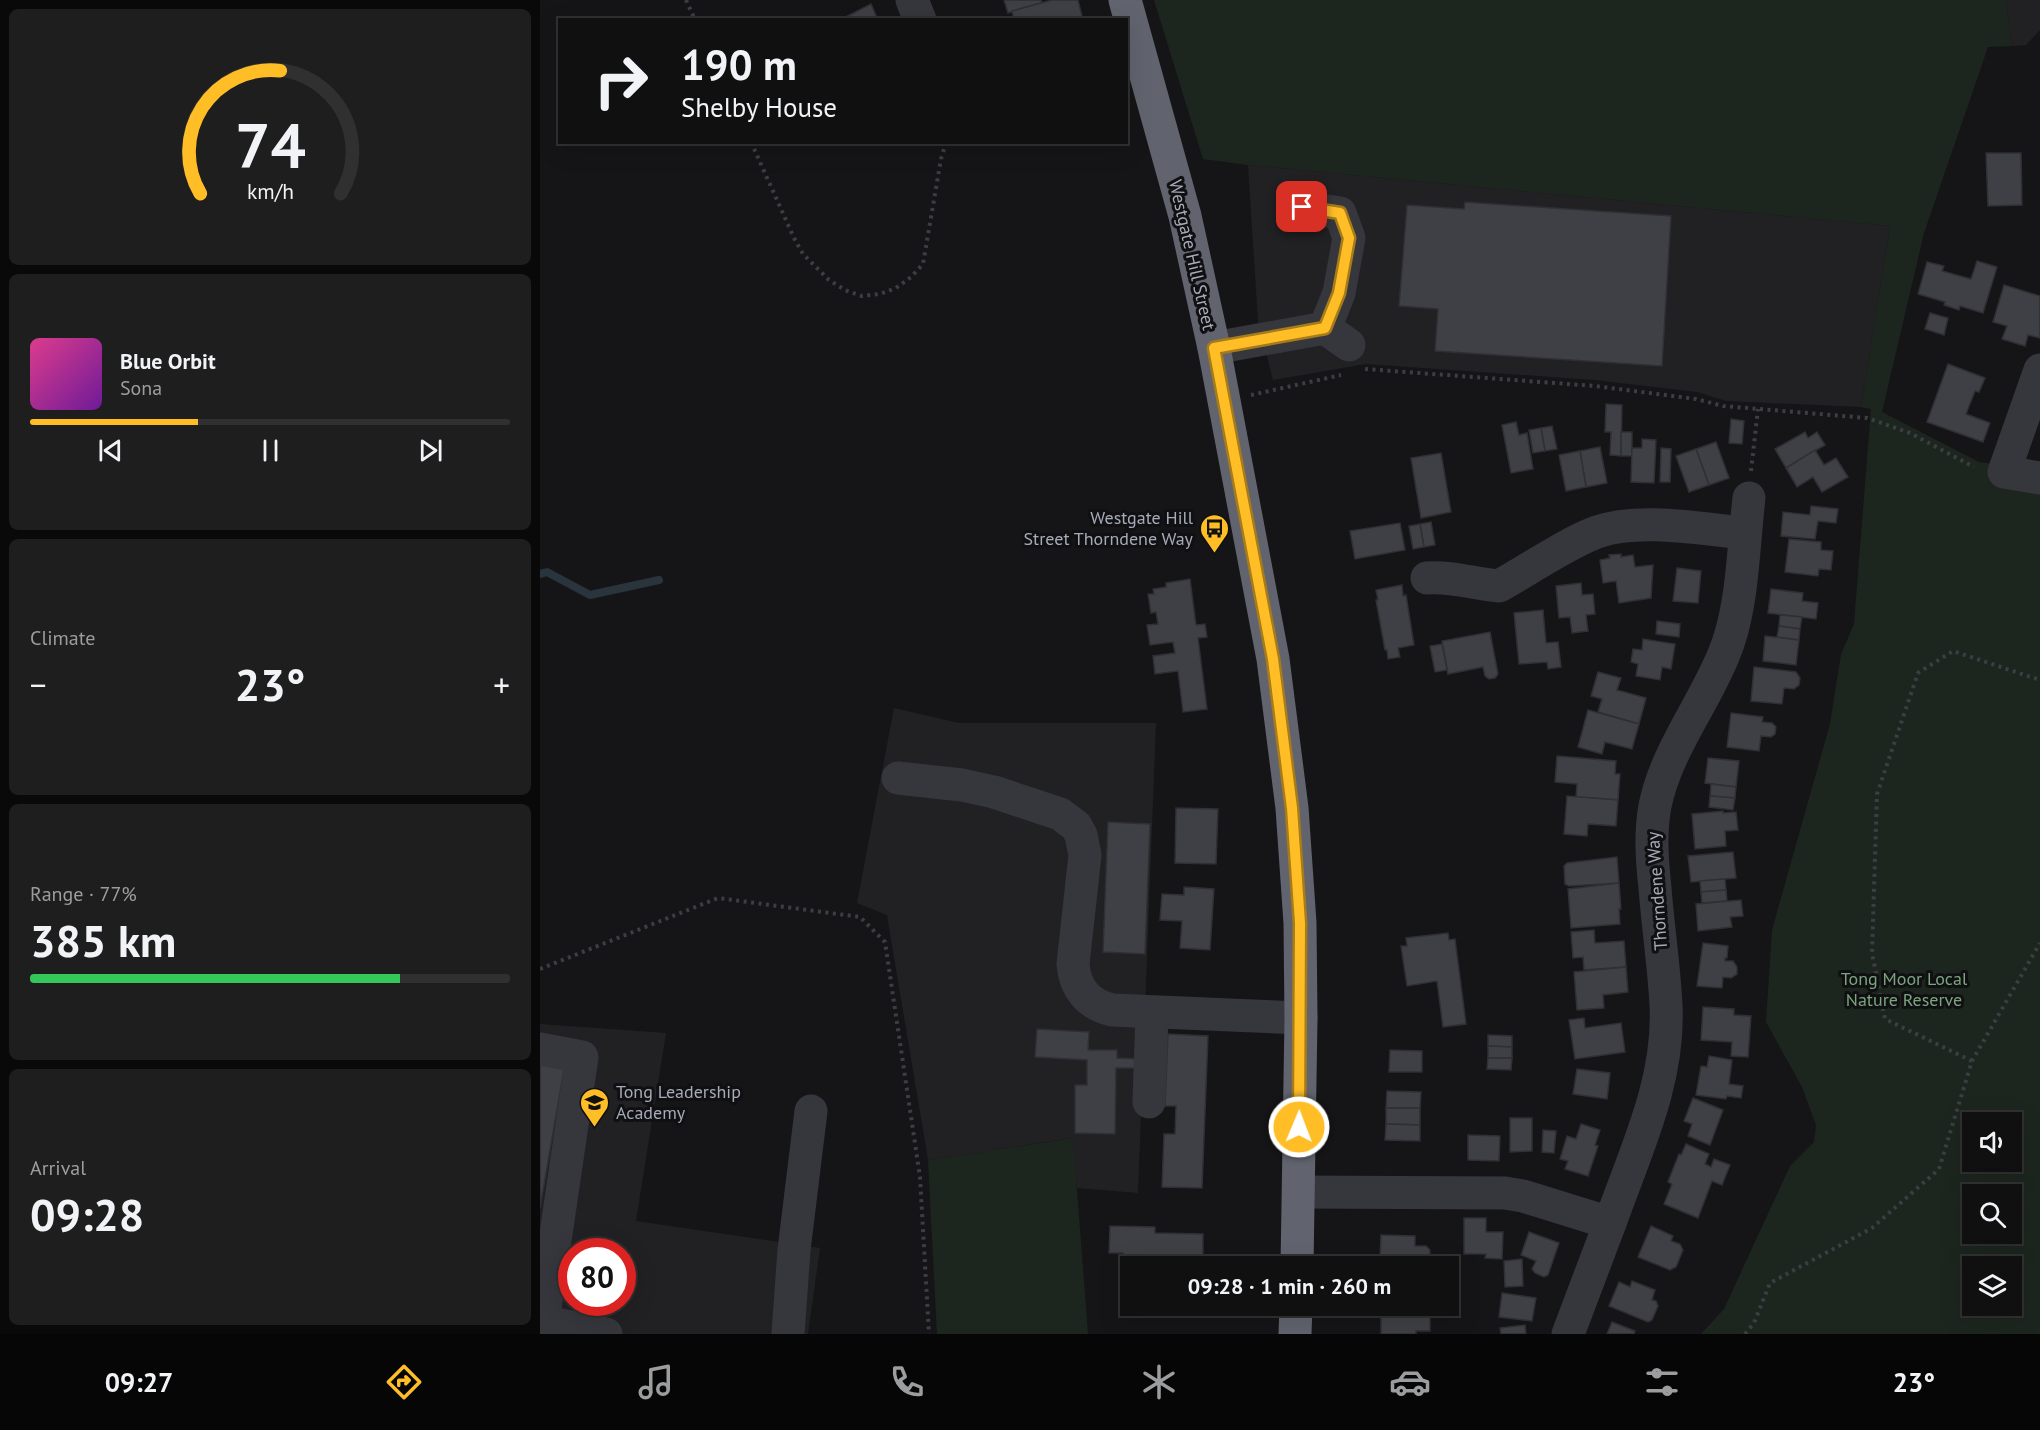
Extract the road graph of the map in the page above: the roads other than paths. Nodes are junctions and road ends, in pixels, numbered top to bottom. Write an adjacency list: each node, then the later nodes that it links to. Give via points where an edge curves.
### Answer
1 (912, 0): 3 (street)
2 (1125, 0): 4 (highway, Westgate Hill Street)
3 (919, 18)
4 (1128, 18)
5 (1128, 21): 6 (highway, Westgate Hill Street)
6 (1135, 70): 8 (highway, Westgate Hill Street, via 1185,216)
7 (1302, 207): 8 (street, via 1340,213 1349,238 1339,293 1345,354)
8 (1214, 348): 16 (highway, Westgate Hill Street, via 1273,659 1292,808 1300,923)
9 (2040, 370): 10 (street, via 2004,472)
10 (2040, 478)
11 (1749, 498): 12 (street, Thorndene Way)
12 (1745, 533): 13 (street, via 1624,526 1597,532 1499,586 1444,576); 21 (street, Thorndene Way, via 1731,638 1670,759 1655,806 1652,860 1666,1006 1665,1036 1657,1090)
13 (1427, 578)
14 (898, 778): 15 (street, via 994,792 1068,819 1081,835 1085,855 1073,964 1078,985 1102,1007)
15 (1152, 1012): 16 (street); 18 (street)
16 (1301, 1018): 20 (highway, Westgate Hill Street)
17 (540, 1049): 24 (street, via 582,1057)
18 (1149, 1102)
19 (811, 1111): 26 (street)
20 (1299, 1192): 21 (street, via 1505,1193); 22 (highway, Westgate Hill Street)
21 (1610, 1222): 28 (street, Thorndene Way)
22 (1297, 1256)
23 (1296, 1316): 27 (highway)
24 (542, 1321): 25 (street)
25 (606, 1334)
26 (788, 1334)
27 (1295, 1334)
28 (1568, 1334)

